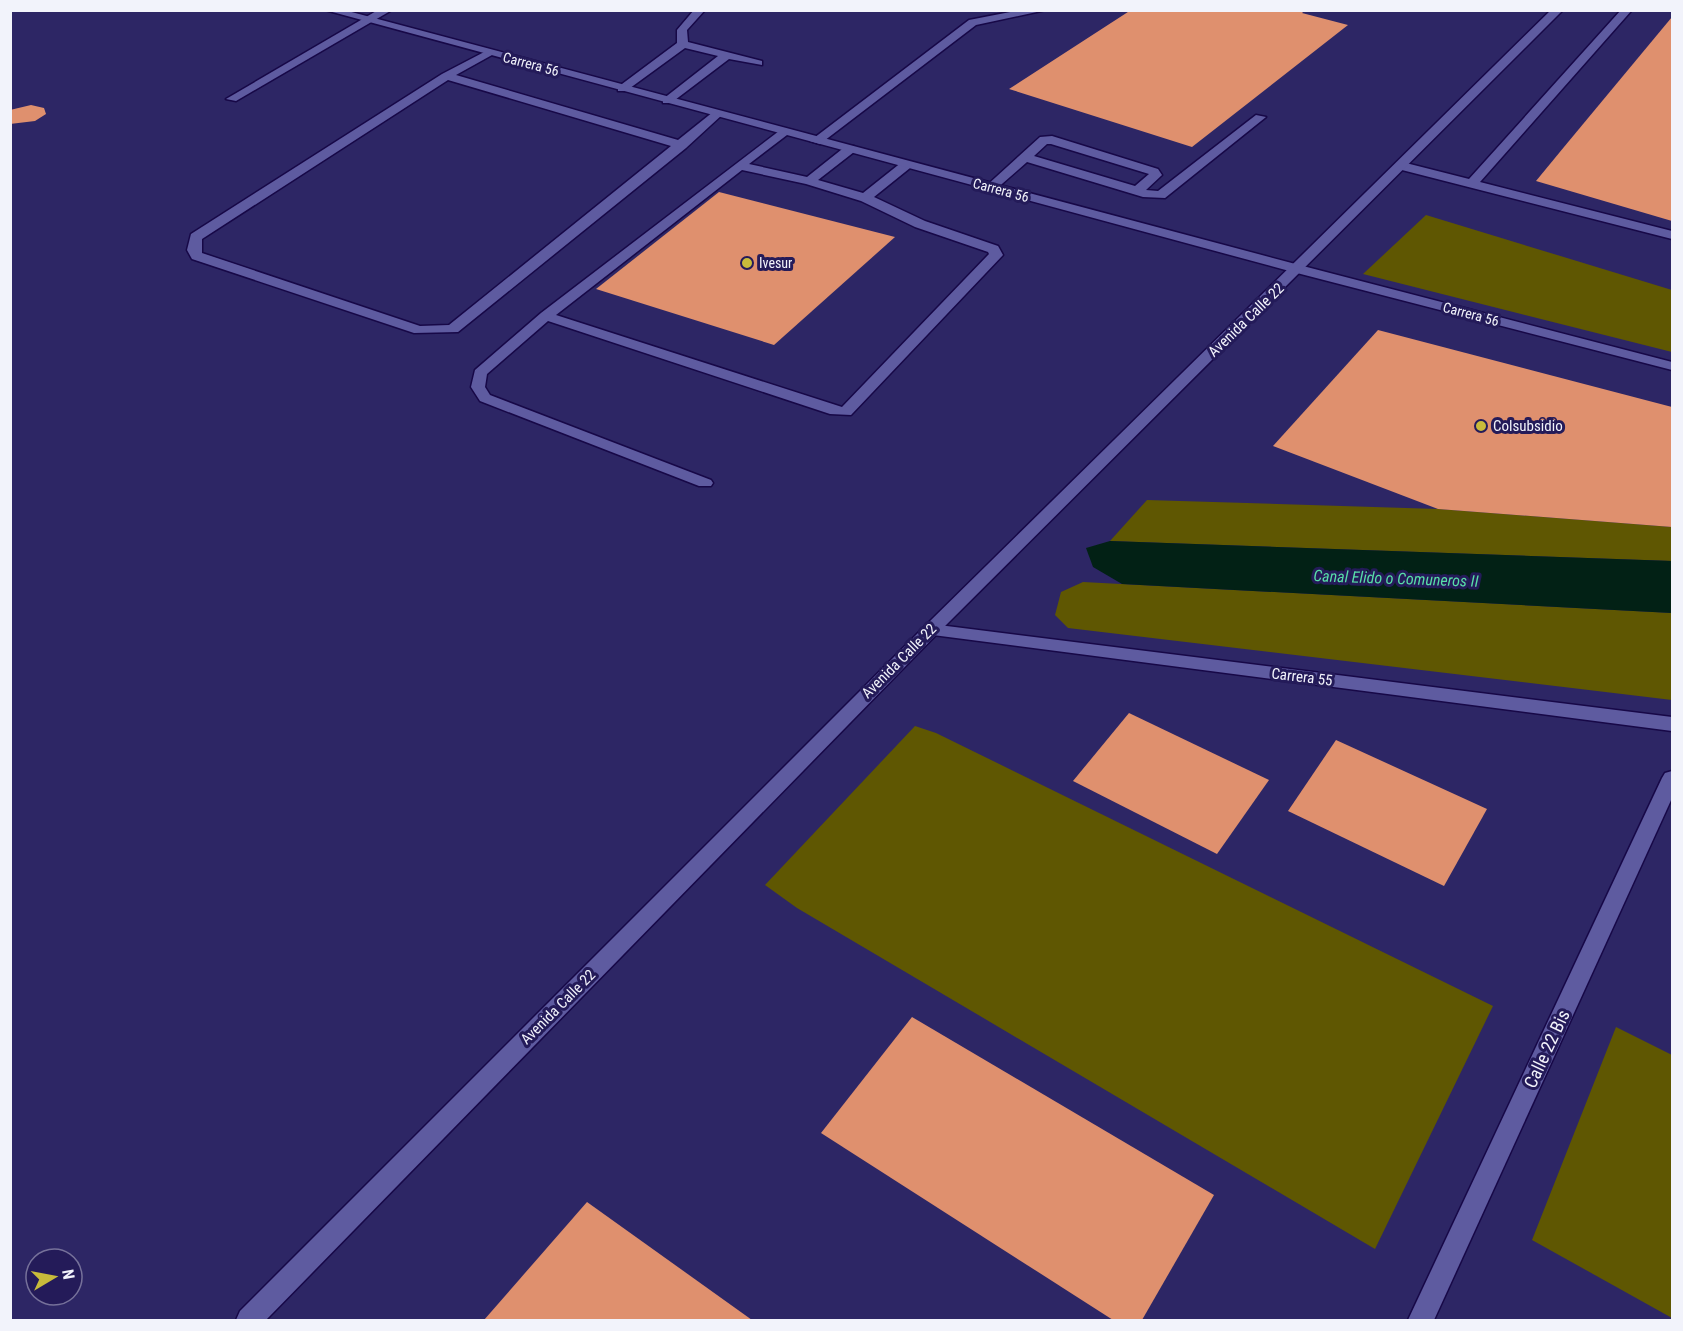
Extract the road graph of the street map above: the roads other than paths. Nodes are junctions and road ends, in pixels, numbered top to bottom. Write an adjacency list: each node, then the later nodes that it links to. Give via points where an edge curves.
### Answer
1 (330, 10): 7 (street, Carrera 56)
2 (387, 10): 7 (street)
3 (700, 10): 8 (street, via 682,30)
4 (1041, 10): 19 (street, via 973,22)
5 (1558, 10): 25 (street, Avenida Calle 22)
6 (1627, 10): 27 (street)
7 (370, 21): 9 (street, Carrera 56); 14 (street)
8 (683, 44): 10 (street); 13 (street)
9 (488, 53): 12 (street); 13 (street, Carrera 56)
10 (727, 55): 11 (street); 15 (street)
11 (758, 63)
12 (446, 76): 20 (street); 20 (street, via 196,237 197,256 419,330 453,329)
13 (622, 88): 15 (street, Carrera 56)
14 (232, 99)
15 (667, 100): 16 (street, Carrera 56)
16 (717, 114): 18 (street, Carrera 56); 20 (street)
17 (1260, 117): 29 (street, via 1166,193)
18 (783, 132): 19 (street, Carrera 56); 24 (street)
19 (816, 141): 21 (street, Carrera 56)
20 (682, 145)
21 (850, 149): 23 (street, Carrera 56); 26 (street)
22 (1025, 157): 28 (street); 29 (street); 29 (street, via 1044,140 1052,140 1154,171 1156,175)
23 (906, 165): 28 (street, Carrera 56); 30 (street)
24 (740, 166): 26 (street); 33 (street)
25 (1402, 166): 27 (street); 32 (street, Avenida Calle 22)
26 (809, 181): 30 (street)
27 (1473, 184): 31 (street)
28 (991, 187): 32 (street, Carrera 56)
29 (1137, 191)
30 (865, 198): 33 (street, via 920,224 993,249 996,255 850,411 835,411)
31 (1672, 235)
32 (1298, 269): 34 (street, Carrera 56); 36 (street, Avenida Calle 22)
33 (546, 316): 35 (street, via 480,373 478,387 485,398)
34 (1672, 366)
35 (705, 483)
36 (931, 630): 37 (street, Carrera 55); 39 (street, Avenida Calle 22)
37 (1672, 724)
38 (1672, 778): 40 (street, Calle 22 Bis)
39 (249, 1320)
40 (1421, 1320)

